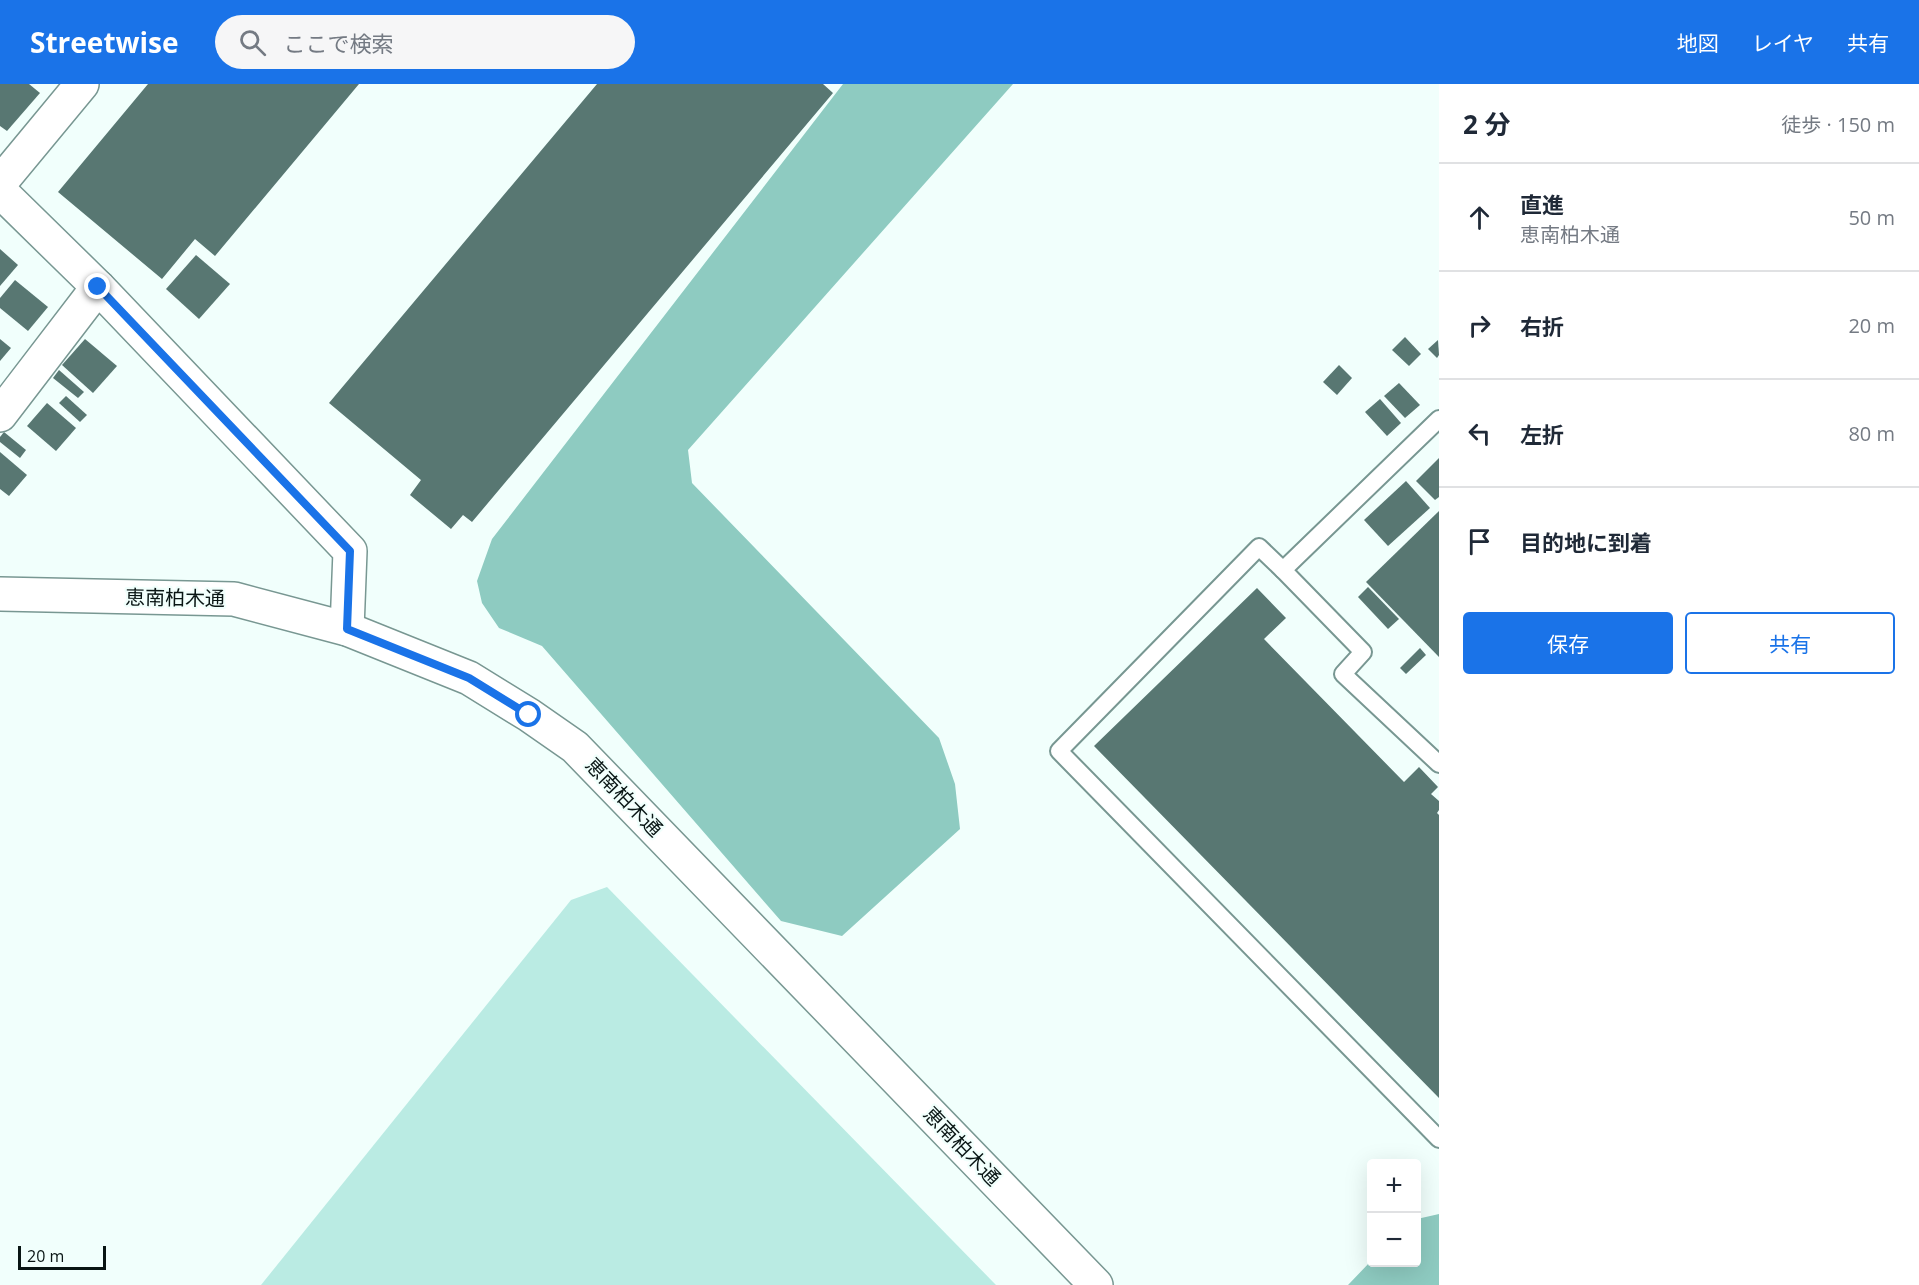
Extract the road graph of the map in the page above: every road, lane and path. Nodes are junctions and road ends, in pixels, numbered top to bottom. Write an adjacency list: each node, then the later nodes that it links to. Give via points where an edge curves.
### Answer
1 (82, 84): 2 (street)
2 (0, 183)
3 (0, 191): 4 (street)
4 (98, 287): 5 (street); 9 (street, via 350,551)
5 (0, 415)
6 (1439, 419): 7 (lane)
7 (1282, 570): 10 (lane, via 1363,652 1343,674); 11 (lane, via 1259,547 1059,751)
8 (0, 594): 9 (street, 恵南柏木通, via 234,599)
9 (347, 629): 12 (street, 恵南柏木通, via 469,678 575,747)
10 (1439, 764)
11 (1439, 1138)
12 (1096, 1285)

